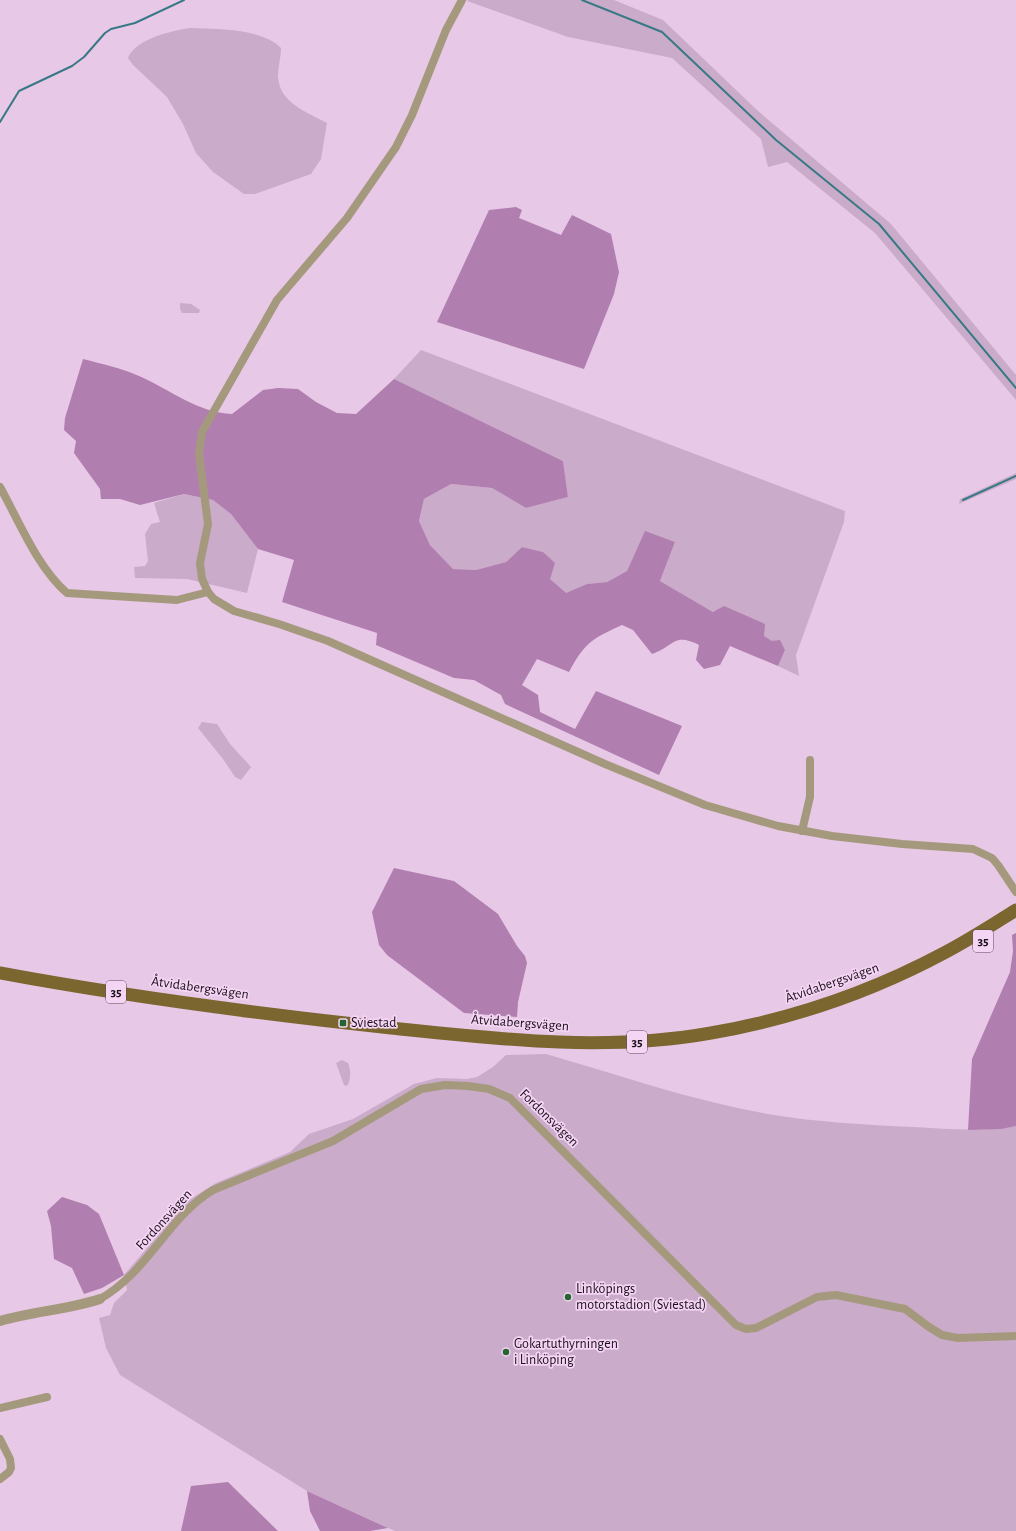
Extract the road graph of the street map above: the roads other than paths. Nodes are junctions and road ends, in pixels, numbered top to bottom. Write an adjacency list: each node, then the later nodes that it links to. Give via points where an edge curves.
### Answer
1 (462, 0): 3 (street, via 446,30 412,115 396,147 347,218 277,300 202,432 199,454 208,524 200,563 202,579)
2 (0, 487): 3 (street, via 42,562 67,593 177,600)
3 (208, 592): 5 (street, via 214,599 234,611 328,641 679,796 729,813)
4 (810, 760): 5 (street, via 810,797)
5 (802, 831): 6 (street, via 868,841 973,849 992,858 998,864)
6 (1016, 892)
7 (1016, 910): 9 (main road, Åtvidabergsvägen / 35, via 932,960 880,984 827,1004 729,1030 639,1041 553,1042 343,1023)
8 (1016, 920): 10 (main road, Åtvidabergsvägen / 35, via 915,978 830,1012 802,1021 729,1037 639,1048 553,1049 342,1030 126,1001)
9 (0, 973)
10 (0, 980)
11 (100, 1299): 12 (street, Fordonsvägen); 13 (street, Fordonsvägen, via 123,1284 138,1270 192,1206 213,1190 333,1140 421,1089 450,1085 489,1089 510,1098 736,1325 746,1329 756,1328 817,1297 836,1295 906,1309 942,1335 958,1338)
12 (0, 1321)
13 (1016, 1336)
14 (47, 1396): 15 (street)
15 (0, 1408)
16 (0, 1439): 17 (street, via 11,1463 9,1472)
17 (0, 1479)

